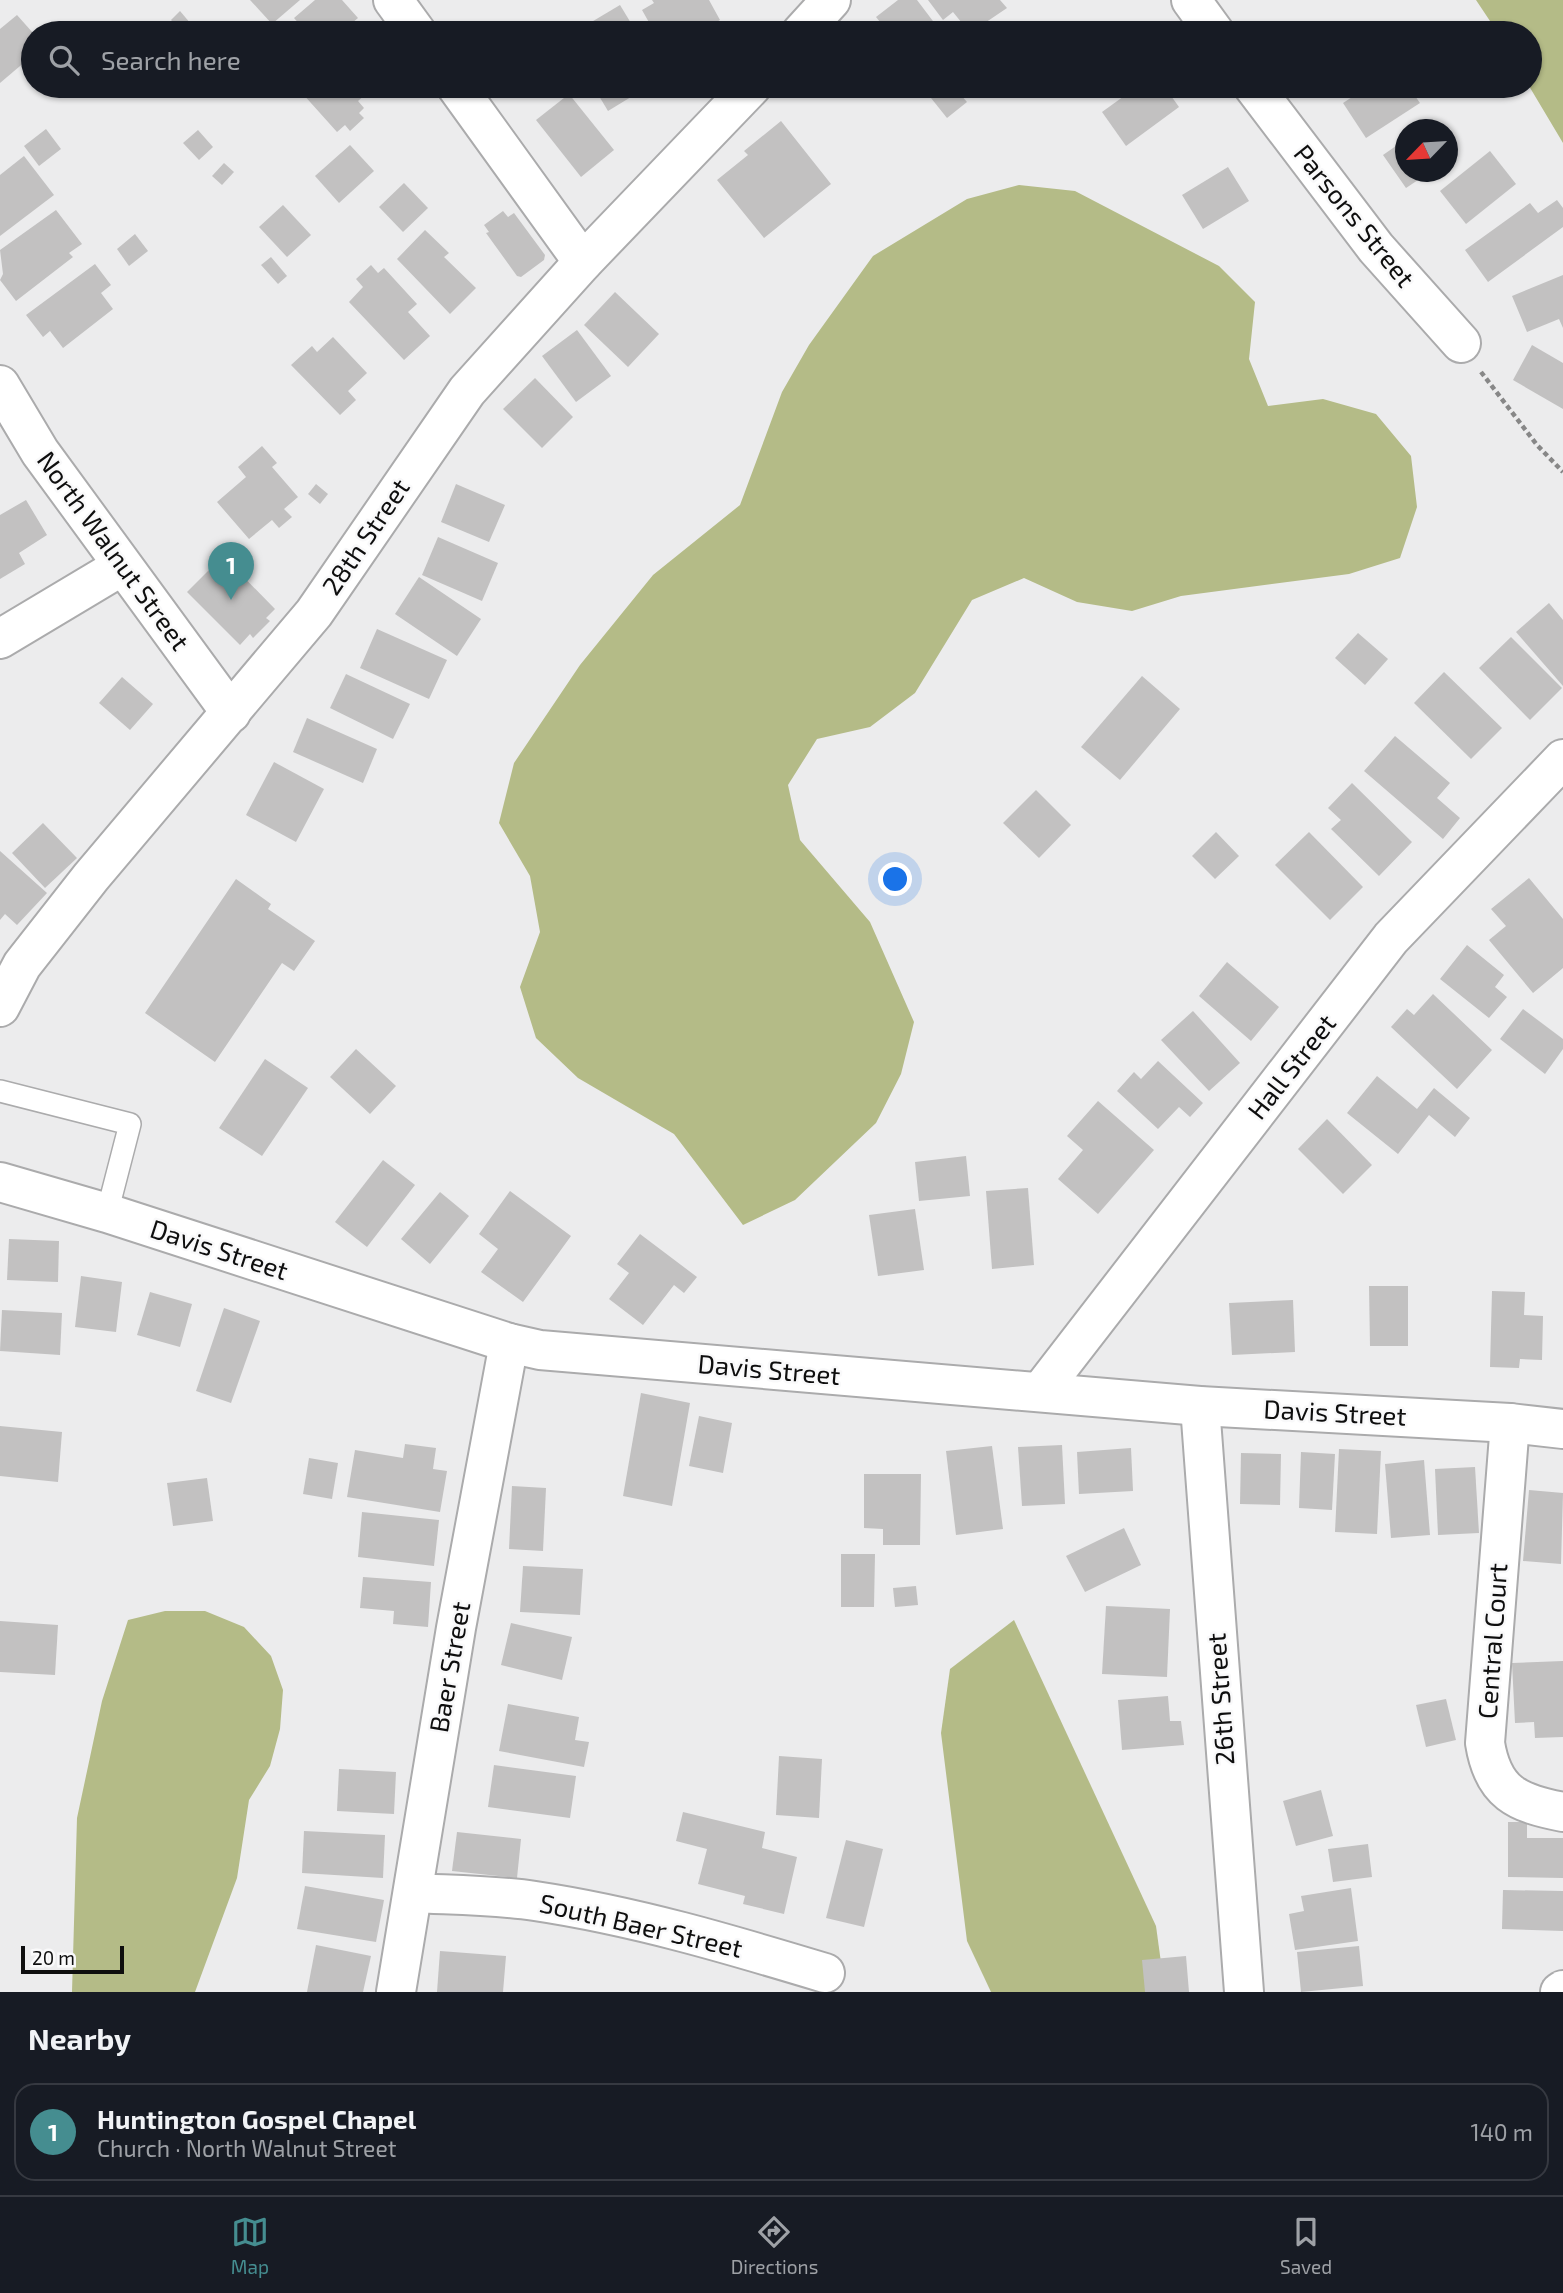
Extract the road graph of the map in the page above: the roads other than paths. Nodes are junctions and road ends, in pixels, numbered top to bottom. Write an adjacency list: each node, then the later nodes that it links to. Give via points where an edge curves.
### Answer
1 (393, 0): 4 (street)
2 (831, 0): 5 (street)
3 (1191, 0): 6 (street)
4 (408, 21)
5 (812, 21)
6 (1206, 21)
7 (465, 98): 10 (street)
8 (740, 98): 10 (street, 28th Street)
9 (1262, 98): 11 (street, Parsons Street, via 1376,248)
10 (583, 262): 15 (street, 28th Street, via 467,391 314,613)
11 (1461, 342)
12 (0, 385): 13 (street, North Walnut Street, via 40,452)
13 (122, 566): 14 (street); 15 (street, North Walnut Street)
14 (0, 639)
15 (232, 713): 17 (street, 28th Street, via 82,888 22,965)
16 (1563, 760): 22 (street, Hall Street, via 1391,938)
17 (0, 1007)
18 (0, 1091): 20 (lane, via 130,1124)
19 (0, 1182): 20 (street, Davis Street)
20 (107, 1213): 21 (street, Davis Street)
21 (509, 1343): 22 (street, Davis Street, via 578,1354); 27 (street, Baer Street)
22 (1041, 1392): 23 (street, Davis Street)
23 (1199, 1406): 24 (street, Davis Street); 30 (street, 26th Street)
24 (1510, 1423): 25 (street, Davis Street); 26 (street, Central Court, via 1485,1743 1499,1782 1514,1798)
25 (1563, 1429)
26 (1563, 1812)
27 (413, 1893): 28 (street, South Baer Street, via 532,1900 618,1915 692,1932); 29 (street, Baer Street)
28 (825, 1973)
29 (397, 1992)
30 (1244, 1992)

